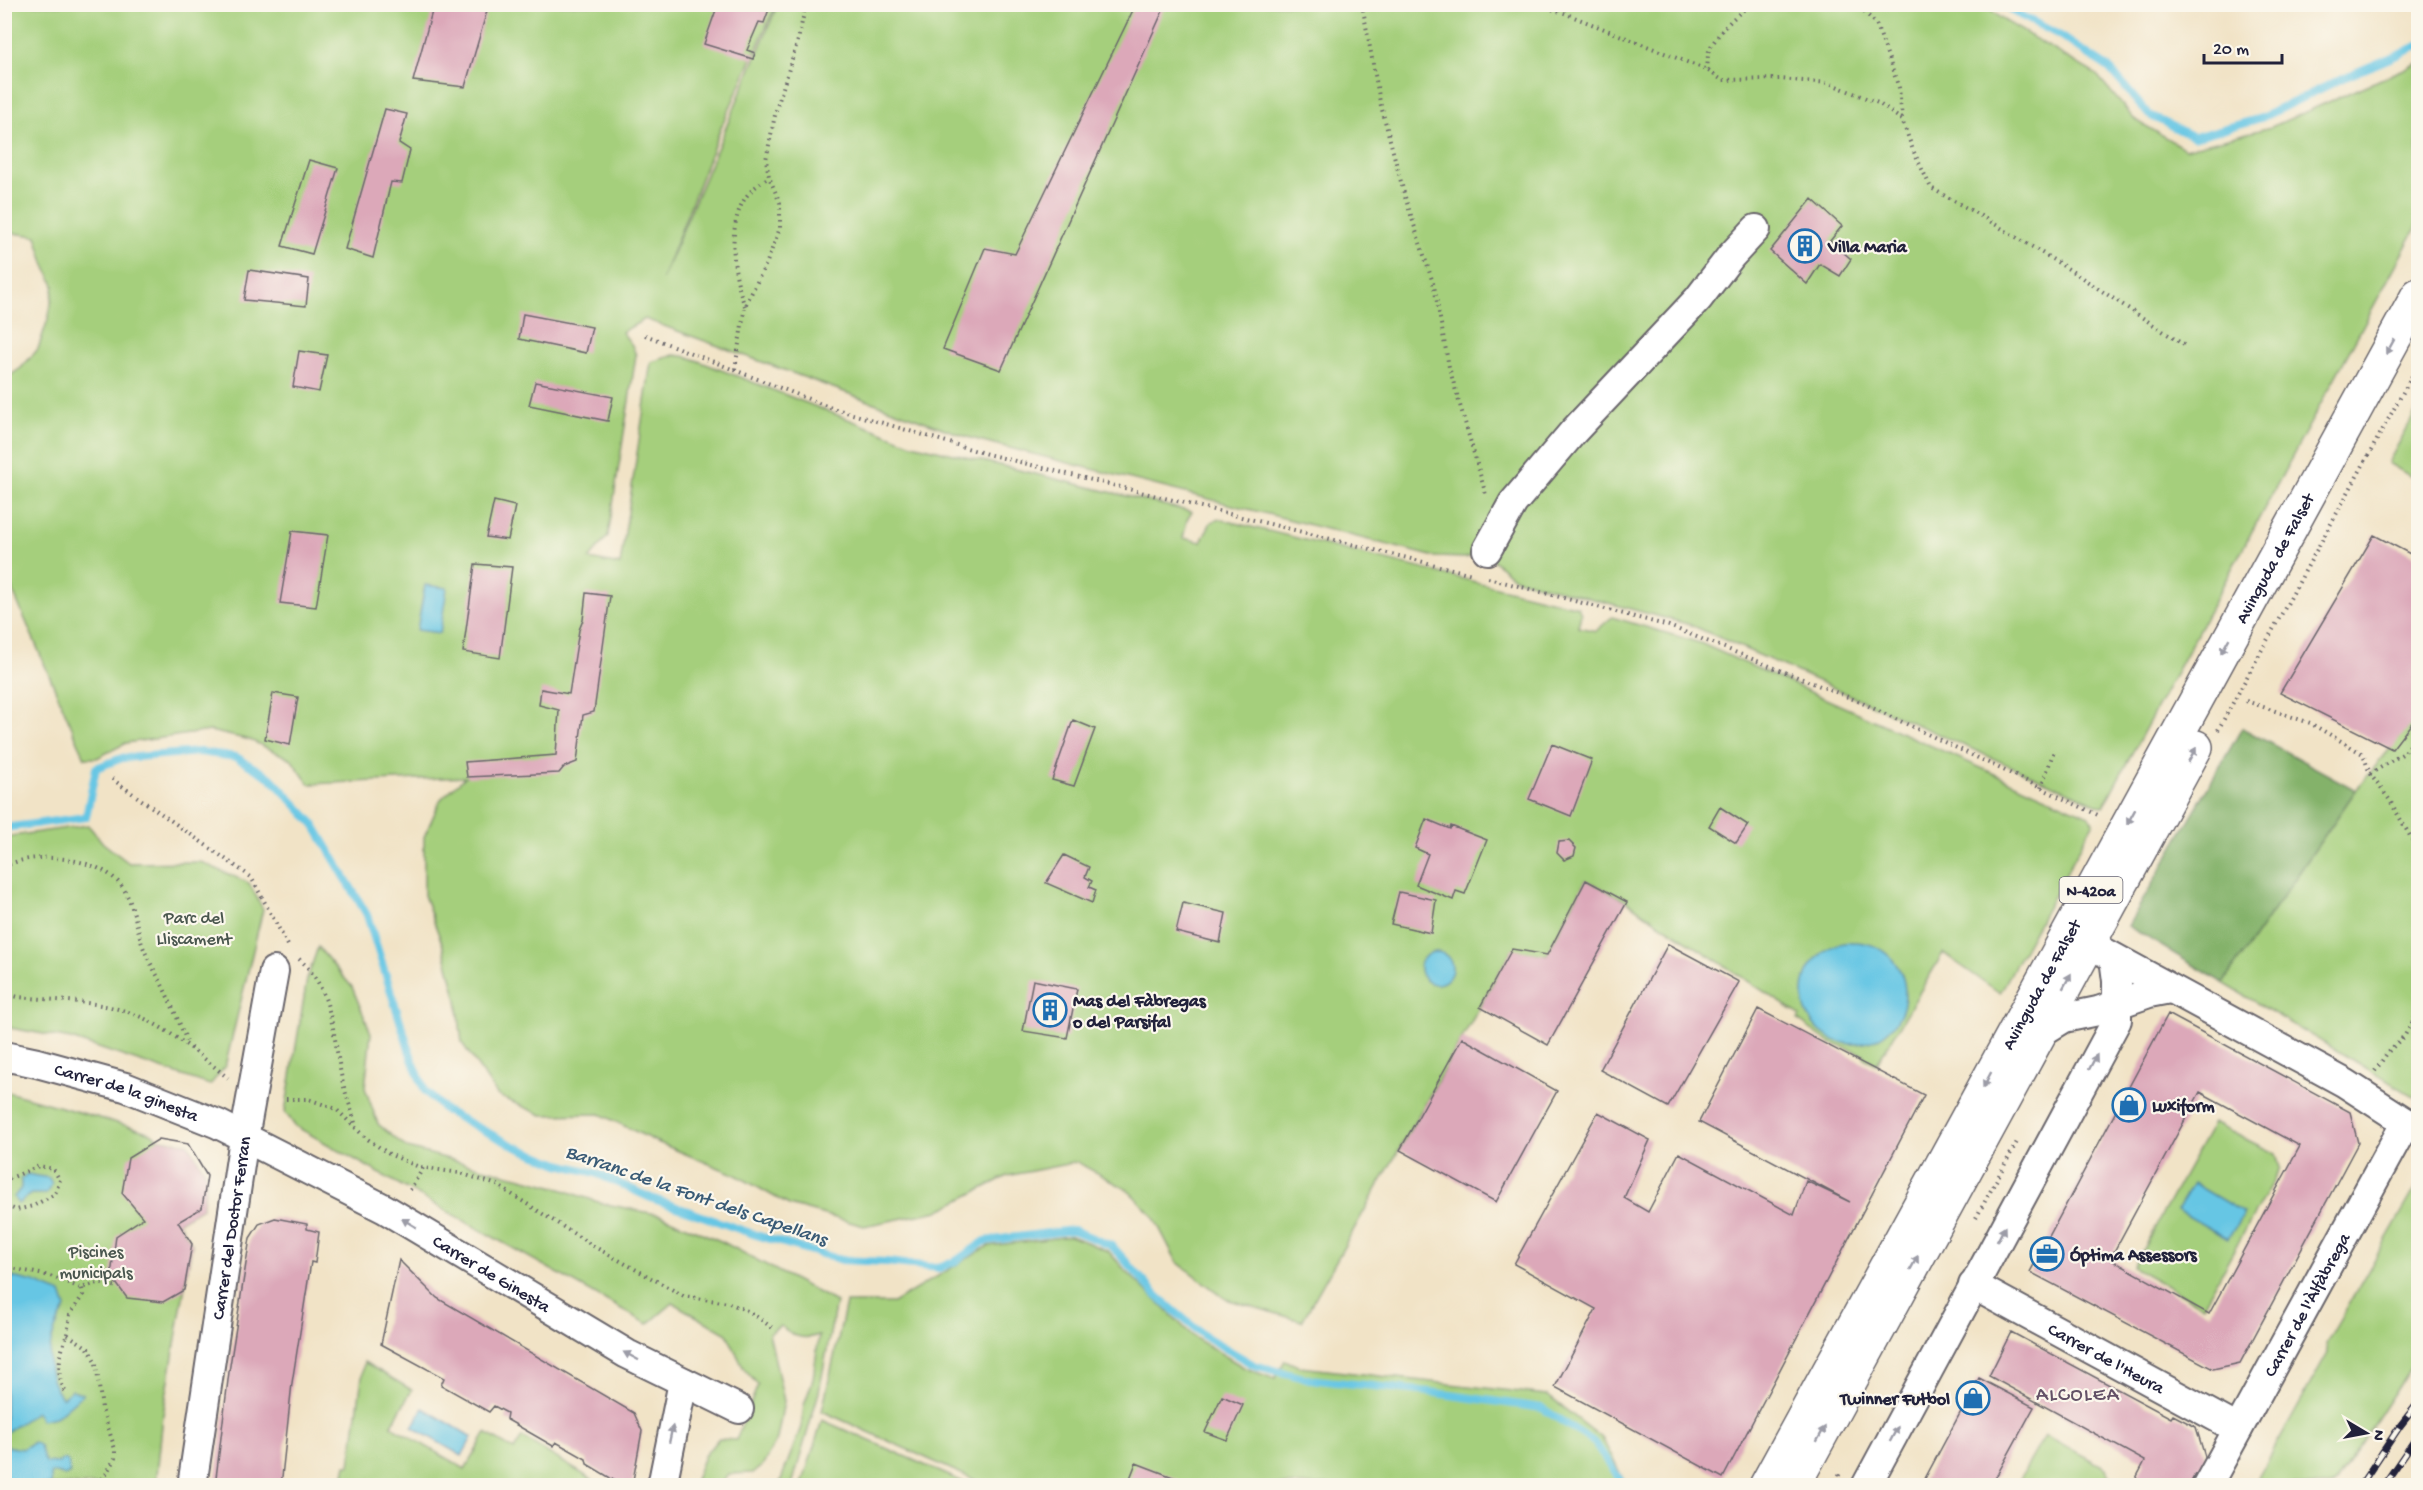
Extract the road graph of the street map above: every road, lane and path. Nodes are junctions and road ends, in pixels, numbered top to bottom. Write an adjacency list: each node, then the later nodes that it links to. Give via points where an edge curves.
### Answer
1 (806, 4): 8 (path, via 776,110 766,160)
2 (1362, 4): 16 (path, via 1380,102 1434,286 1449,367)
3 (1535, 4): 6 (path)
4 (1757, 4): 6 (path, via 1749,5 1727,25 1709,51)
5 (1855, 4): 7 (path, via 1876,23 1899,88)
6 (1707, 70): 7 (path, via 1722,80 1829,83 1878,103)
7 (1902, 120): 14 (path, via 1931,188 2060,263)
8 (769, 177): 11 (path, via 780,203 780,228); 11 (path, via 744,200 736,225 733,253)
9 (1756, 229): 16 (street, via 1698,299 1573,432 1513,503)
10 (2418, 296): 23 (main road, Avinguda de Falset / N-420a, one-way to 23)
11 (745, 306): 15 (path)
12 (645, 335): 15 (path)
13 (2418, 341): 26 (main road, Avinguda de Falset / N-420a, one-way to 13)
14 (2187, 347)
15 (735, 369): 22 (path, via 830,407 987,454 1668,626 1858,701)
16 (1492, 541)
17 (2246, 701): 20 (path, via 2300,719 2336,738 2363,754)
18 (2418, 735): 20 (path, via 2404,753)
19 (2054, 751): 22 (path)
20 (2370, 774): 24 (path)
21 (112, 779): 39 (path, via 251,877 292,954 310,968 326,1001)
22 (2041, 788): 23 (path)
23 (2125, 827): 60 (main road, Avinguda de Falset / N-420a, one-way to 60)
24 (2418, 850)
25 (4, 867): 33 (path, via 38,858 79,860 120,884 143,946)
26 (2101, 951): 28 (street); 30 (street, via 2117,981); 32 (main road, Avinguda de Falset / N-420a, one-way to 26)
27 (274, 971): 36 (street, Carrer del Doctor Ferran)
28 (2170, 989): 30 (street); 35 (street)
29 (4, 993): 33 (path, via 112,1007 141,1017)
30 (2117, 1004): 32 (street, via 2064,1018); 48 (street, one-way to 30, via 2117,1020)
31 (2418, 1012): 35 (path)
32 (2038, 1034): 61 (main road, Avinguda de Falset / N-420a, one-way to 32)
33 (188, 1044): 36 (path)
34 (4, 1056): 40 (street, Carrer de la ginesta, via 125,1087)
35 (2360, 1093): 38 (street)
36 (251, 1097): 40 (street, Carrer del Doctor Ferran)
37 (286, 1099): 39 (path, via 308,1099 336,1109)
38 (2412, 1126): 56 (street, Carrer de l'Àlfàbrega)
39 (356, 1128): 41 (path, via 389,1154)
40 (244, 1138): 53 (street, Carrer de Ginesta, one-way to 40, via 627,1354 385,1209); 58 (street, Carrer del Doctor Ferran)
41 (423, 1168): 43 (path); 51 (path, via 460,1173 496,1185 595,1247 684,1296 729,1303)
42 (4, 1182): 44 (path, via 39,1166 52,1169 60,1180 55,1194 33,1206 16,1210)
43 (410, 1190)
44 (4, 1205)
45 (4, 1263): 46 (path)
46 (11, 1268): 47 (path); 50 (path, via 50,1276)
47 (4, 1271)
48 (1973, 1285): 56 (street, Carrer de l'Heura); 62 (street, one-way to 48)
49 (119, 1287): 50 (path, via 98,1283)
50 (81, 1288): 52 (path, via 83,1295 70,1315)
51 (774, 1329)
52 (67, 1334): 54 (path, via 59,1366 60,1381); 57 (path, via 88,1348 96,1363 102,1409 115,1449 115,1458 106,1474)
53 (683, 1382): 55 (street, Carrer de Ginesta); 59 (street, one-way to 53)
54 (66, 1391)
55 (739, 1409)
56 (2238, 1429): 63 (street, Carrer de l'Àlfàbrega)
57 (94, 1485)
58 (192, 1485)
59 (662, 1485)
60 (1766, 1485)
61 (1793, 1485)
62 (1866, 1485)
63 (2207, 1485)

